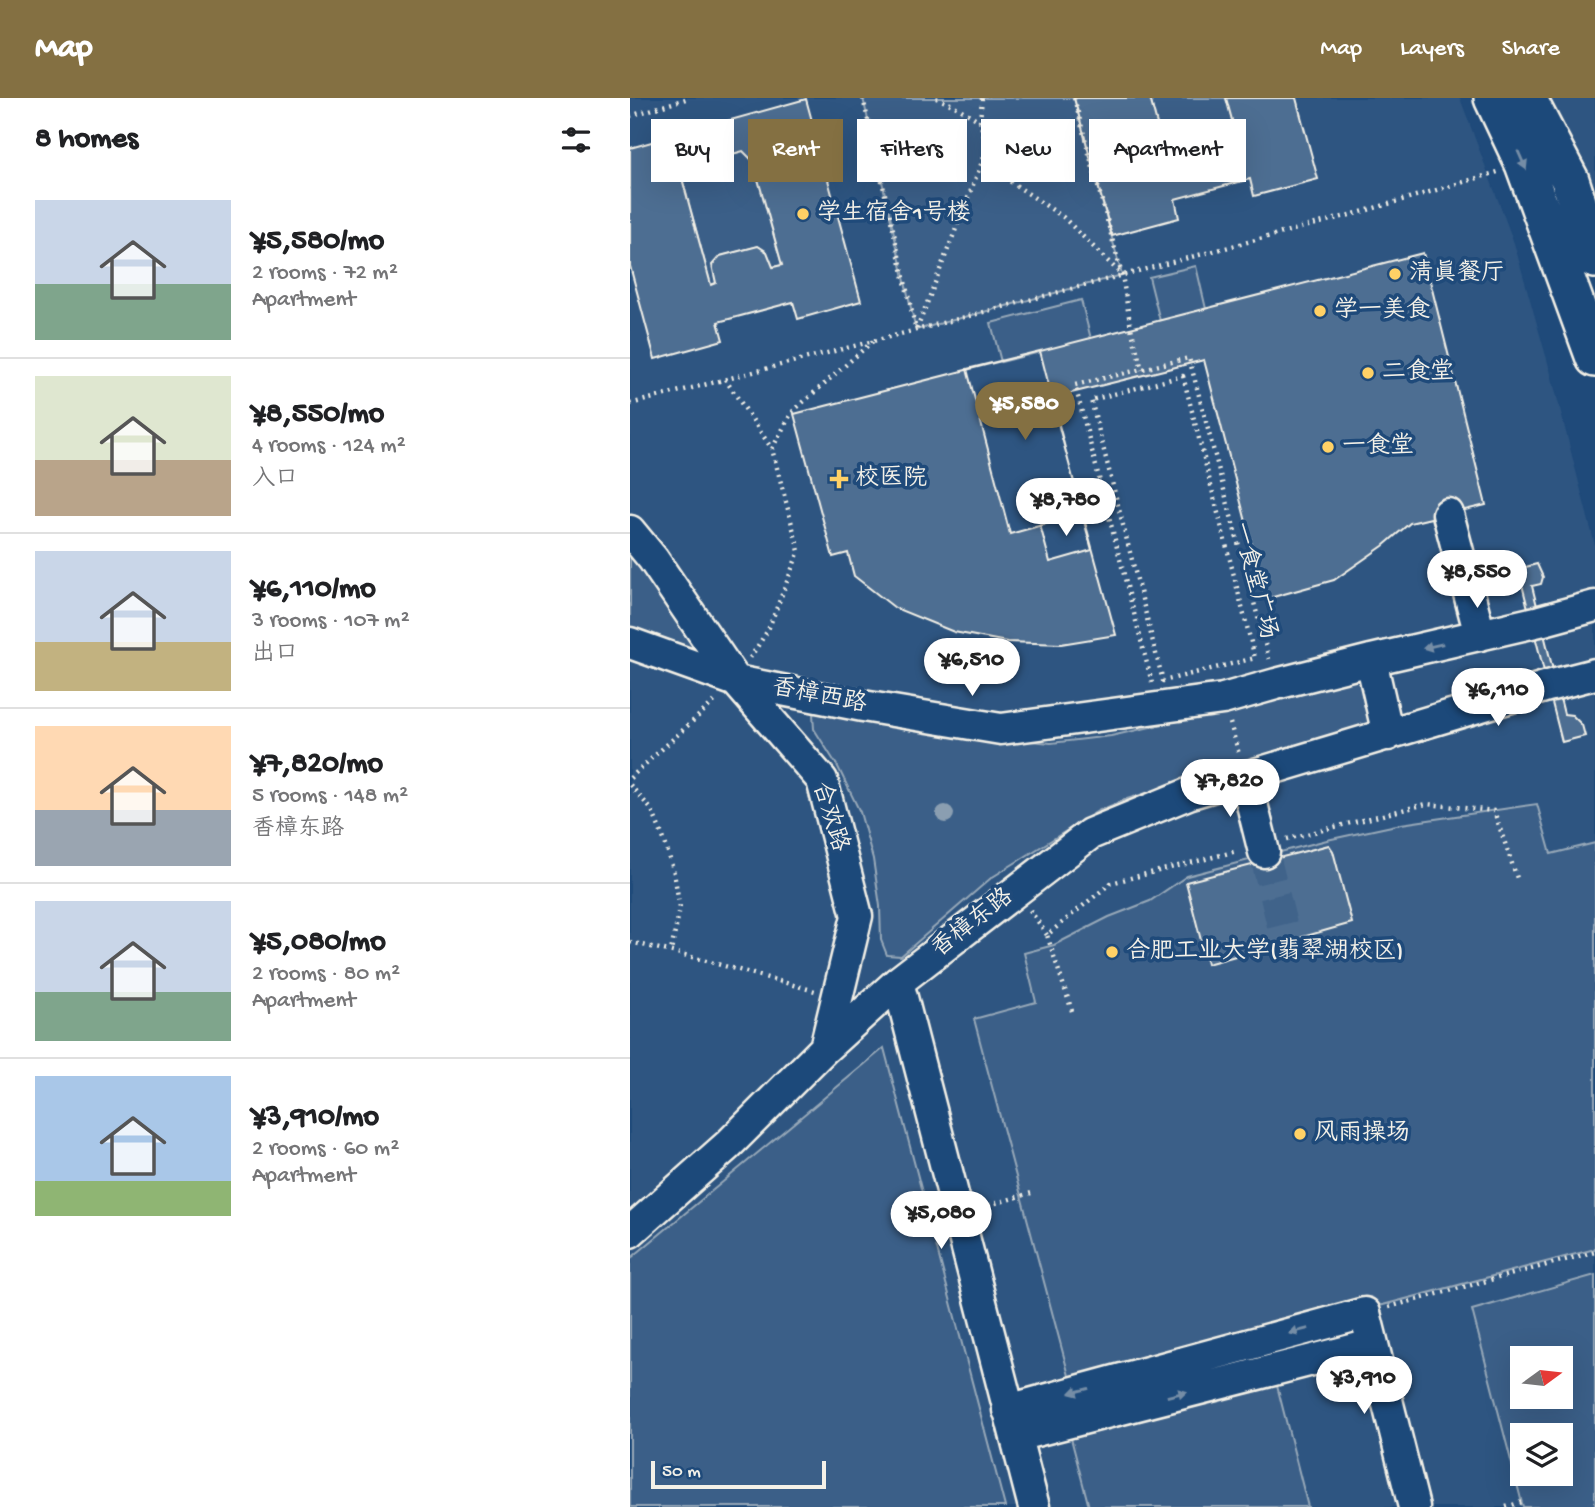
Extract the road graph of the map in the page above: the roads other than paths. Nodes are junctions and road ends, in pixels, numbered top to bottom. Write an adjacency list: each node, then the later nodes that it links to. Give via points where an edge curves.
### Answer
1 (1493, 98): 4 (main road, one-way to 4, via 1524,164)
2 (1527, 98): 3 (main road, via 1570,180)
3 (1595, 260)
4 (1595, 358)
5 (1448, 514): 8 (street)
6 (630, 531): 12 (street, 香樟西路)
7 (1595, 606): 8 (street, 香樟西路)
8 (1480, 635): 10 (street, 香樟西路, one-way to 10)
9 (630, 643): 12 (street, 合欢路)
10 (1371, 660): 12 (street, 香樟西路, via 1223,699 1001,729); 13 (street)
11 (1595, 674): 13 (street, 香樟东路)
12 (736, 681): 17 (street, 合欢路, via 822,780 857,916)
13 (1388, 735): 14 (street, 香樟东路)
14 (1245, 775): 15 (street); 16 (street, 香樟东路, via 1090,834)
15 (1264, 852)
16 (898, 982): 17 (street, 香樟东路); 20 (street)
17 (825, 1048): 18 (street, 香樟东路, via 728,1145)
18 (630, 1232)
19 (1371, 1345): 20 (street, one-way to 19); 20 (street, one-way to 20, via 1365,1313); 22 (street)
20 (1012, 1423): 21 (street)
21 (1034, 1507)
22 (1414, 1507)

